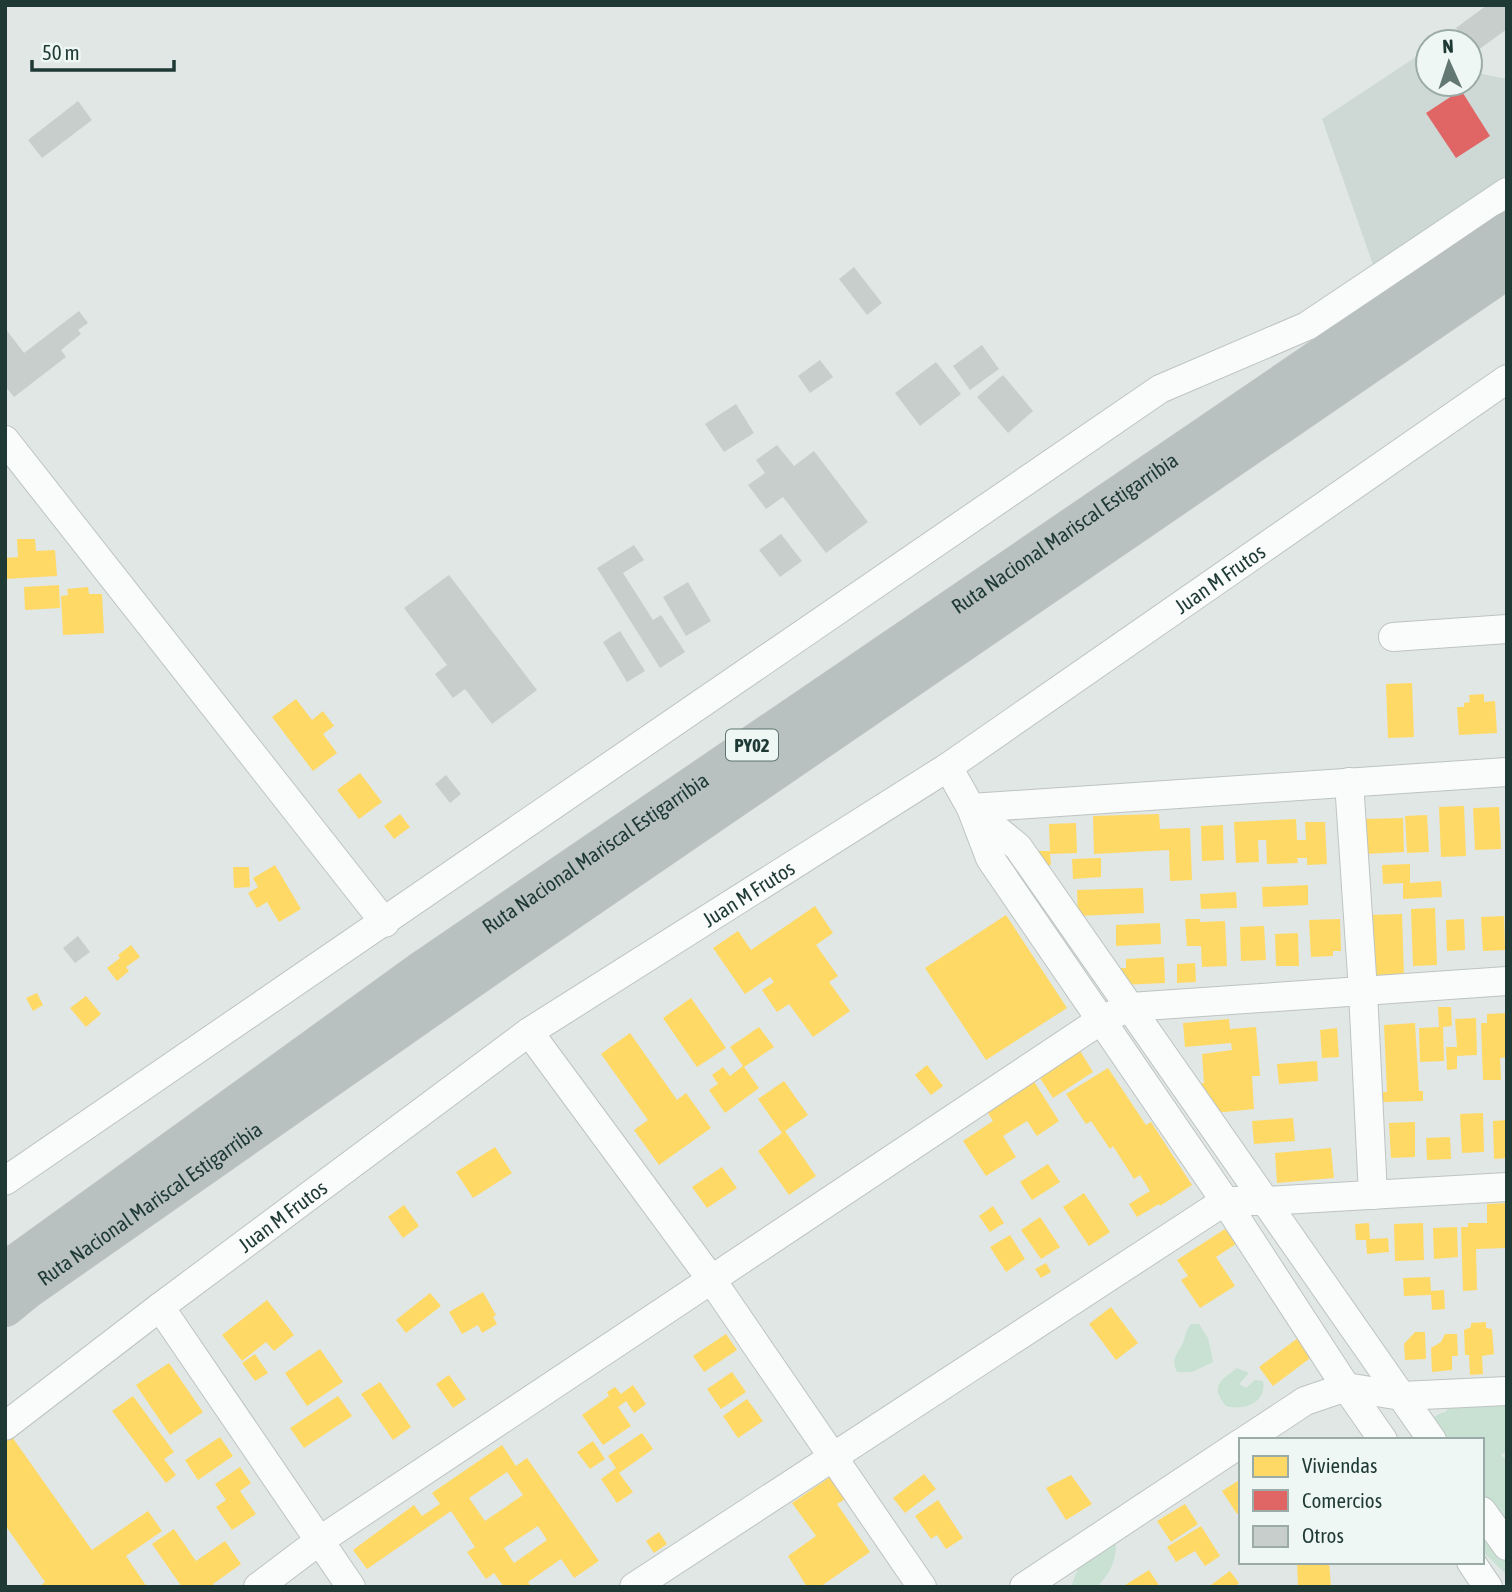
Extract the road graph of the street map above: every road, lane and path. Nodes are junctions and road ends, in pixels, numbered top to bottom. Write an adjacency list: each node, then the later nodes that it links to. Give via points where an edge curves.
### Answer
1 (1507, 192): 12 (street, via 1307,326 1160,389)
2 (1507, 230): 23 (highway, Ruta Nacional Mariscal Estigarribia / PY02, via 423,970)
3 (1507, 269): 25 (highway, Ruta Nacional Mariscal Estigarribia / PY02, via 483,970)
4 (1505, 383): 8 (street, Juan M Frutos)
5 (5, 440): 12 (street)
6 (1507, 629): 7 (street)
7 (1393, 637)
8 (948, 767): 11 (street); 17 (street, Juan M Frutos)
9 (1507, 772): 10 (street)
10 (1349, 782): 11 (street); 14 (street)
11 (971, 808): 15 (street, via 1018,848); 16 (street, via 990,858)
12 (385, 923): 18 (street)
13 (1507, 981): 14 (street)
14 (1363, 991): 15 (street); 20 (street)
15 (1130, 1007): 16 (street); 22 (street)
16 (1101, 1020): 21 (street); 24 (street)
17 (529, 1032): 24 (street); 26 (street, Juan M Frutos)
18 (5, 1181)
19 (1507, 1187): 20 (street)
20 (1373, 1195): 22 (street)
21 (1225, 1200): 22 (street); 27 (street); 35 (street)
22 (1266, 1201): 29 (street)
23 (5, 1272)
24 (711, 1279): 35 (street); 37 (street)
25 (5, 1307)
26 (160, 1307): 30 (street, Juan M Frutos); 37 (street)
27 (1346, 1387): 29 (street); 31 (street, via 1305,1401); 32 (street)
28 (1507, 1391): 29 (street)
29 (1401, 1396): 33 (street)
30 (5, 1426)
31 (1249, 1438)
32 (1382, 1438)
33 (1431, 1438)
34 (1239, 1444): 44 (street)
35 (833, 1459): 42 (street); 43 (street)
36 (1484, 1514): 38 (street)
37 (319, 1541): 40 (street); 41 (street)
38 (1507, 1546)
39 (1472, 1564): 45 (street)
40 (258, 1587)
41 (351, 1587)
42 (634, 1587)
43 (922, 1587)
44 (1024, 1587)
45 (1488, 1587)

